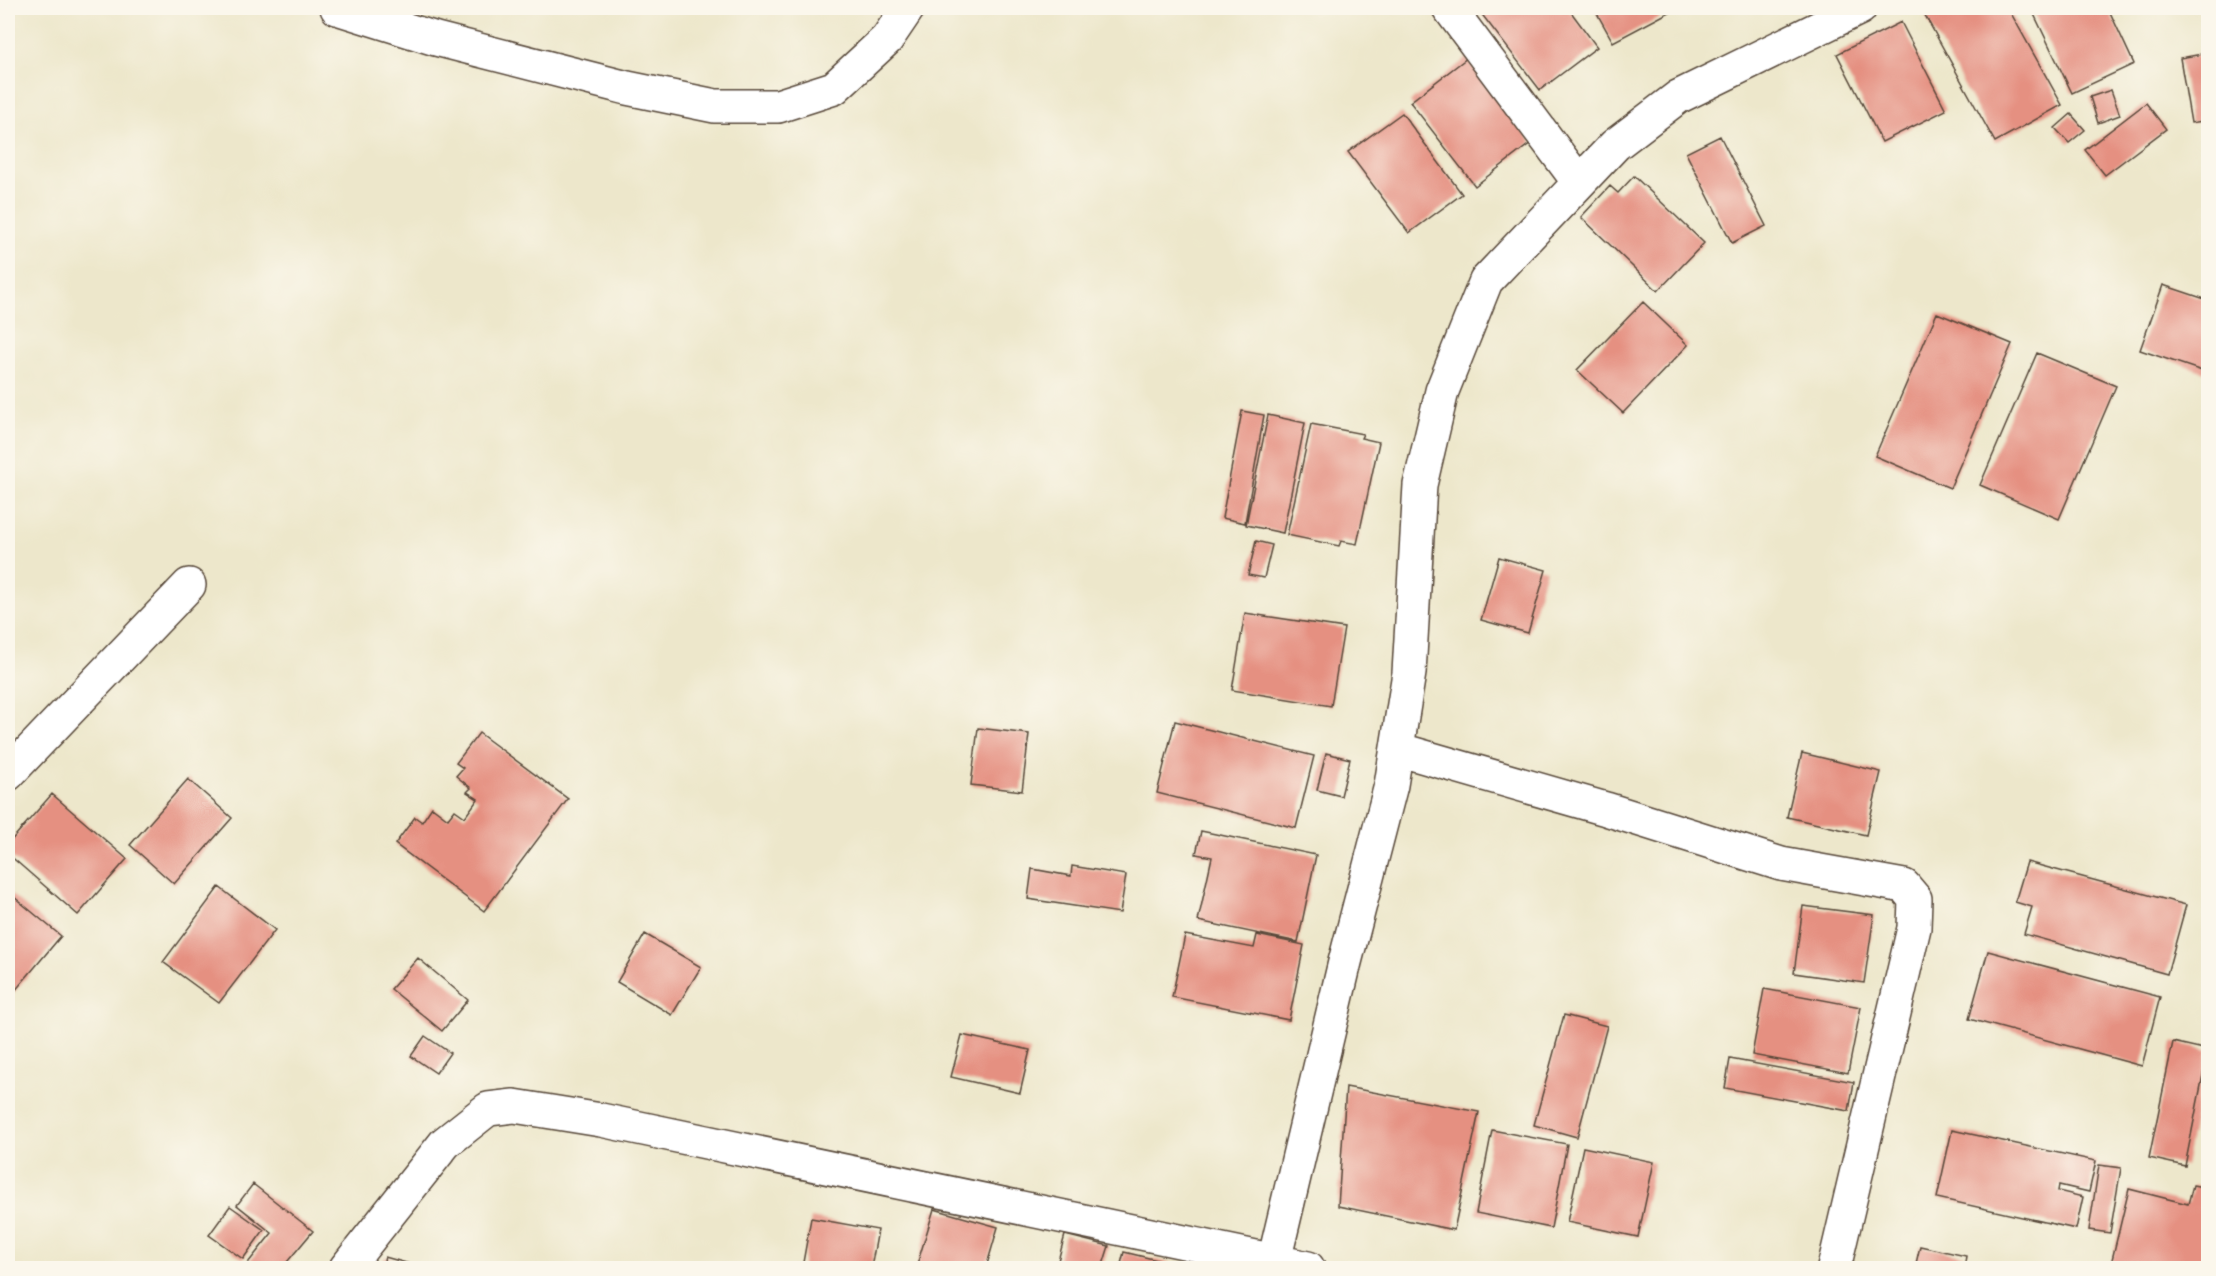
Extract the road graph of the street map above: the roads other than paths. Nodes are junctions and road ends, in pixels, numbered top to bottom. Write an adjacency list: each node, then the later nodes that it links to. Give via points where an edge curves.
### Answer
1 (338, 8): 2 (street, via 436,39 627,88 715,106 778,106 834,88 887,39)
2 (908, 8)
3 (1449, 8): 5 (street)
4 (1860, 8): 5 (street, via 1678,98 1614,145)
5 (1578, 181): 7 (street, via 1486,281 1442,391 1420,485 1409,673)
6 (189, 585): 8 (street)
7 (1397, 749): 9 (street); 12 (street, via 1781,864 1904,886 1915,899 1914,928)
8 (8, 774)
9 (1274, 1261): 10 (street, via 601,1120 514,1106 488,1110 445,1143); 11 (street)
10 (346, 1269)
11 (1308, 1269)
12 (1834, 1269)

